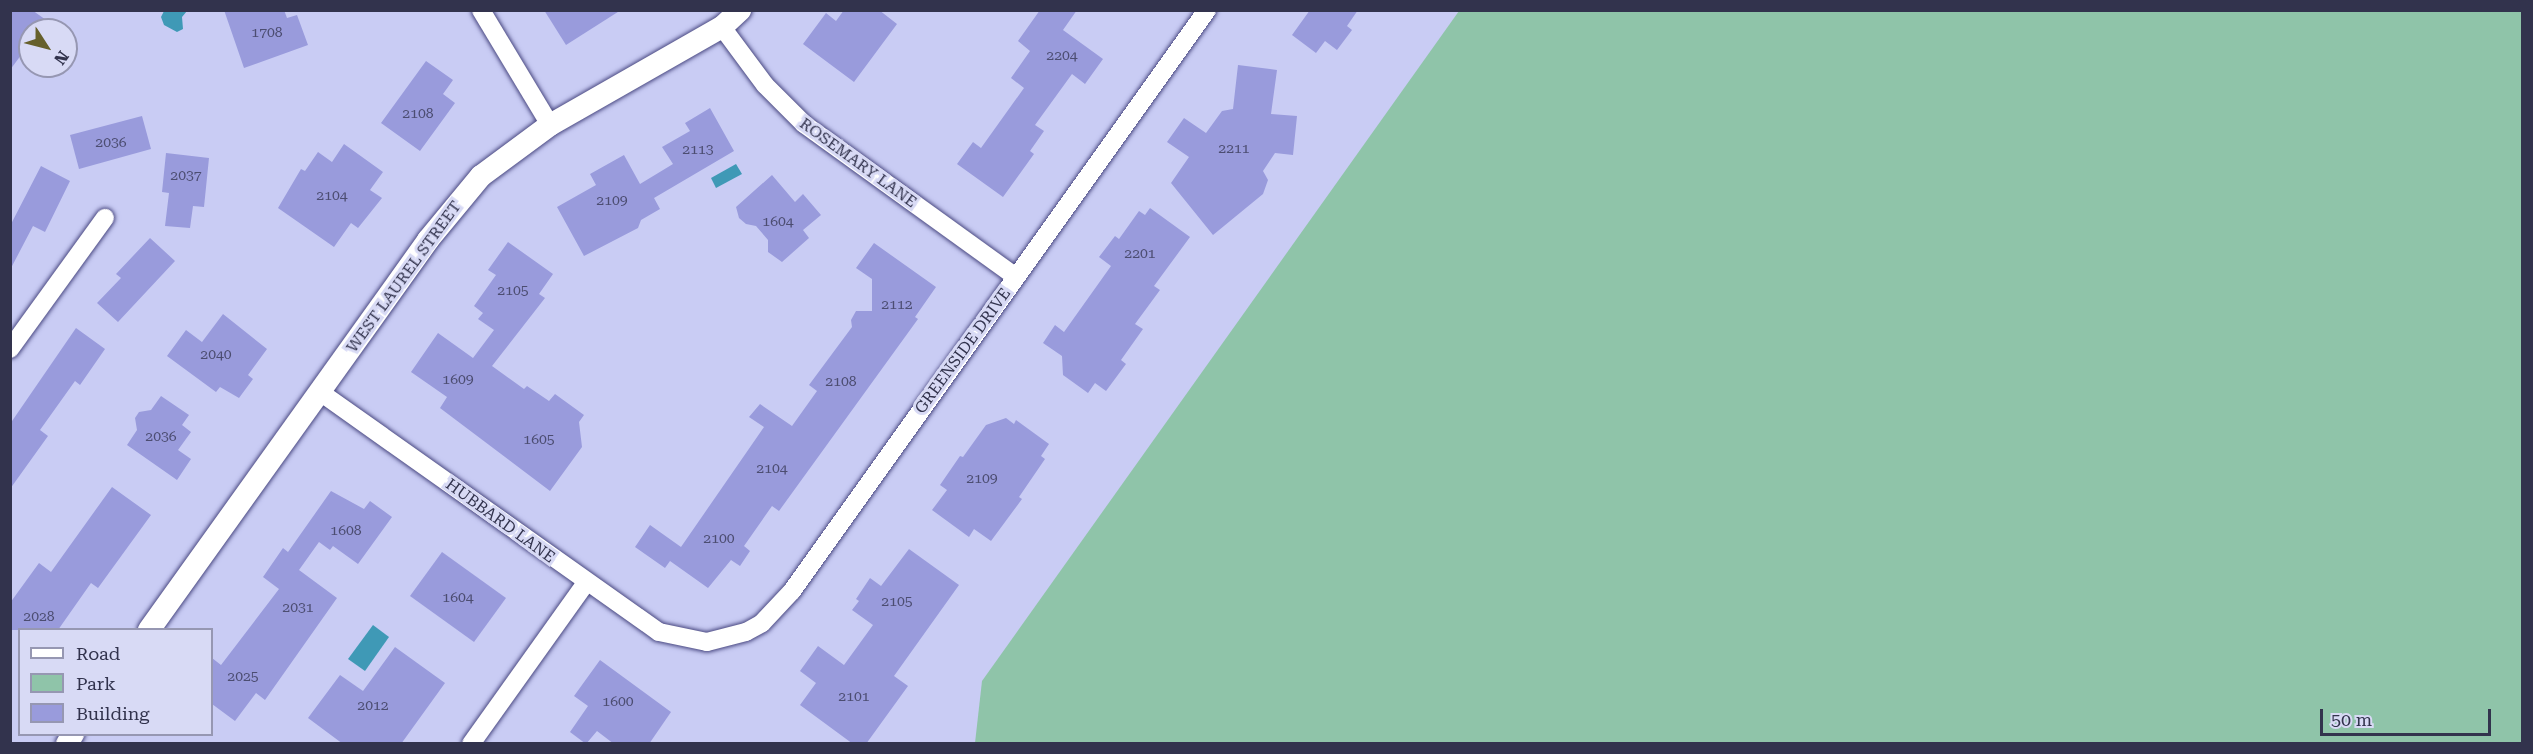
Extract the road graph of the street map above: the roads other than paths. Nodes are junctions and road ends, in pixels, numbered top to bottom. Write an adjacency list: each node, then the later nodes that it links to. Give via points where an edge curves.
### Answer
1 (481, 10): 5 (street)
2 (740, 10): 4 (street, WEST LAUREL STREET)
3 (1207, 10): 7 (street, GREENSIDE DRIVE)
4 (722, 27): 5 (street, WEST LAUREL STREET); 7 (street, ROSEMARY LANE, via 777,99 804,124)
5 (550, 125): 9 (street, WEST LAUREL STREET, via 510,151 453,207)
6 (105, 218): 8 (street)
7 (1016, 277): 12 (street, GREENSIDE DRIVE, via 778,608 746,632 707,642)
8 (10, 349)
9 (320, 392): 10 (street, HUBBARD LANE); 11 (street, WEST LAUREL STREET)
10 (586, 583): 12 (street, HUBBARD LANE, via 659,632); 13 (street)
11 (150, 628)
12 (686, 640)
13 (471, 744)

